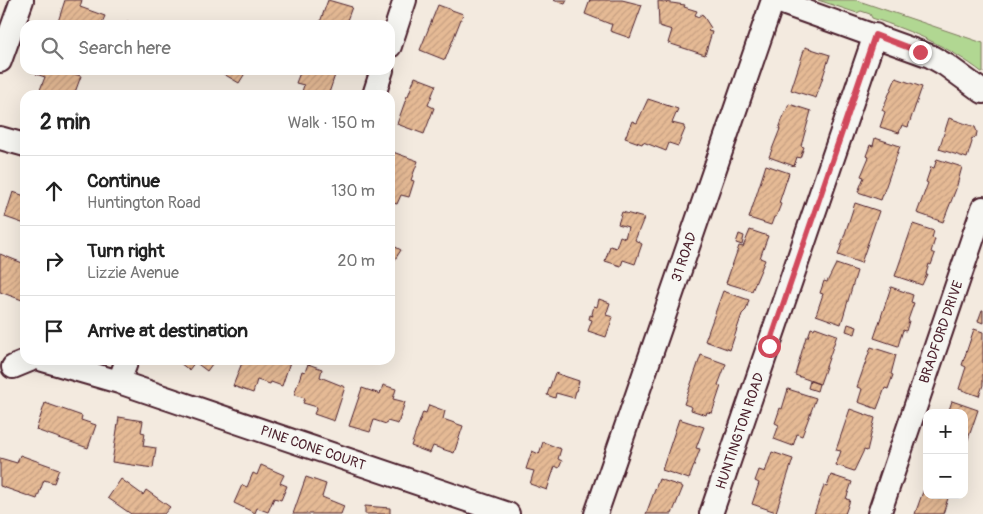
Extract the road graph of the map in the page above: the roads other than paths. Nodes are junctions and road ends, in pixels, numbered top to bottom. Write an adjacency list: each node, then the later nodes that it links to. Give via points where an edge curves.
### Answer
1 (22, 0): 6 (street)
2 (405, 0): 4 (street)
3 (774, 0): 5 (street); 17 (street, 31 ROAD)
4 (395, 31)
5 (875, 35): 9 (street, via 938,60); 18 (street, HUNTINGTON ROAD)
6 (0, 61)
7 (380, 75): 8 (street)
8 (376, 90)
9 (983, 92)
10 (0, 138): 11 (street)
11 (20, 144)
12 (983, 208): 19 (street, BRADFORD DRIVE)
13 (60, 365): 15 (street, PINE CONE COURT)
14 (125, 365): 15 (street)
15 (119, 382): 16 (street, PINE CONE COURT)
16 (508, 514)
17 (596, 514)
18 (711, 514)
19 (879, 514)

